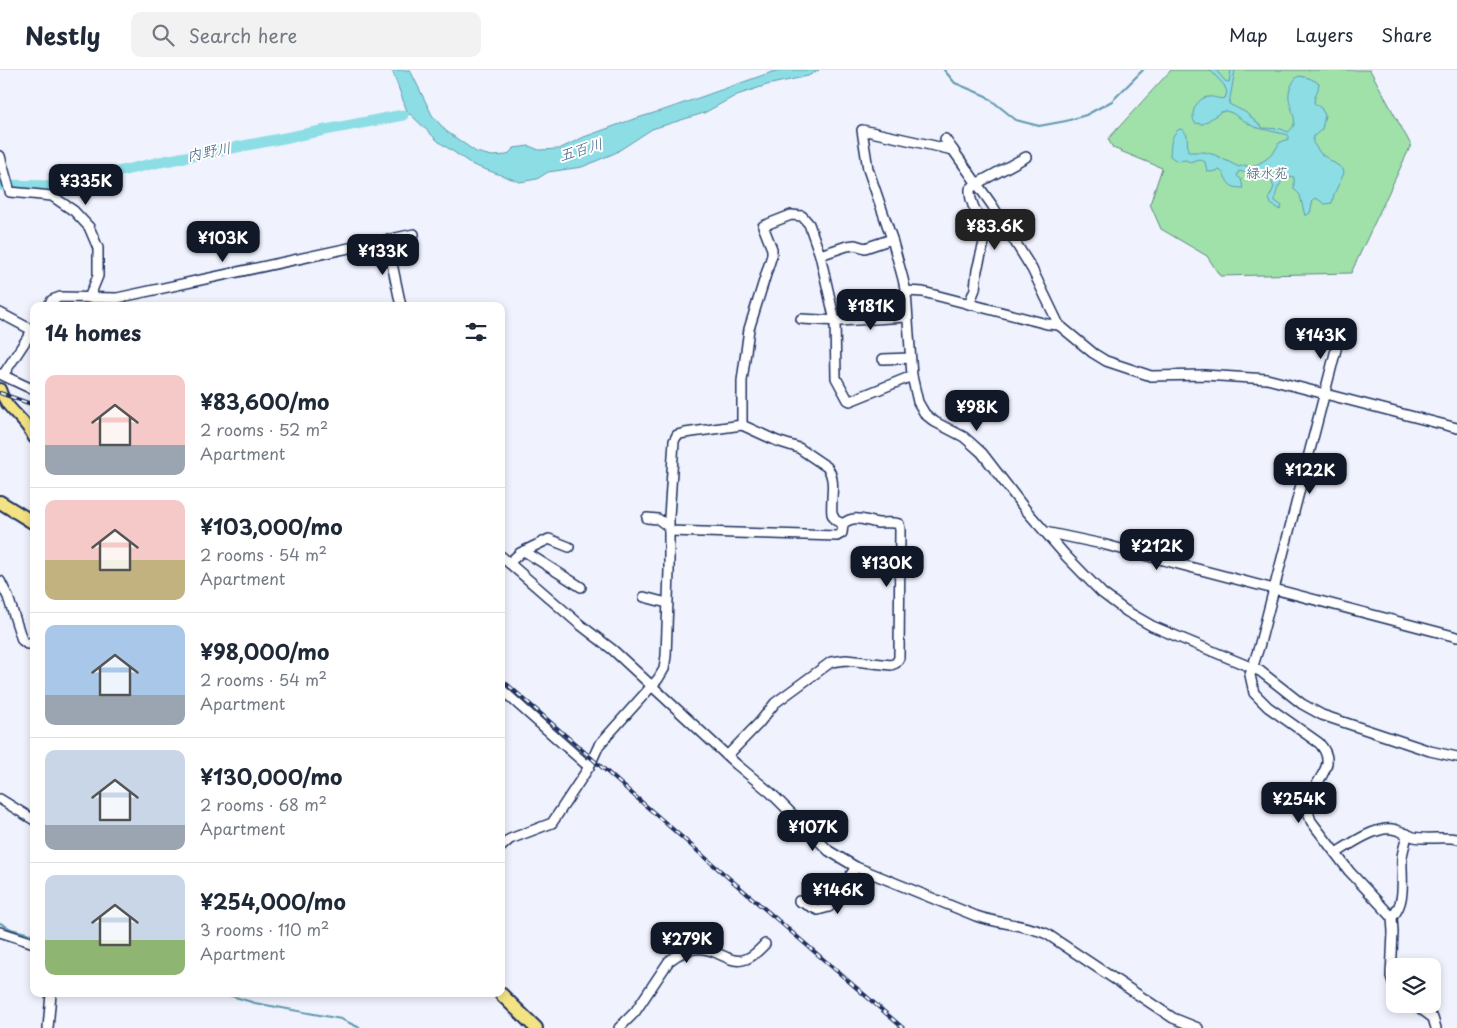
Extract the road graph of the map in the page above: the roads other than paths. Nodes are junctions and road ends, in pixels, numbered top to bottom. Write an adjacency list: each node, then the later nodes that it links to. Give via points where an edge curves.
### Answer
1 (946, 139): 2 (street)
2 (953, 150): 5 (street); 9 (street, via 862,130 868,169)
3 (0, 156): 13 (street, via 10,192 52,196 74,211 88,226 98,248 98,276)
4 (1026, 157): 5 (street)
5 (976, 184): 6 (street, via 970,189 970,199); 8 (street)
6 (987, 231): 8 (street); 18 (street)
7 (414, 234): 10 (street)
8 (1010, 235): 23 (street, via 1032,269)
9 (892, 239): 11 (street, via 865,248 854,245); 12 (street)
10 (387, 240): 14 (street); 17 (street)
11 (820, 254): 22 (street); 34 (street, via 809,224 802,216 791,215 763,226 772,249 749,329 742,381)
12 (906, 291): 18 (street); 20 (street)
13 (89, 298): 14 (street); 15 (street, via 60,297)
14 (117, 298): 16 (street)
15 (51, 302)
16 (122, 302)
17 (401, 302)
18 (969, 304): 23 (street)
19 (0, 314): 24 (street)
20 (907, 317): 22 (street); 27 (street)
21 (801, 319): 22 (street)
22 (834, 321): 30 (street, via 836,378 849,401)
23 (1059, 325): 33 (street, via 1106,361 1146,375 1258,378)
24 (30, 328)
25 (30, 333): 29 (street)
26 (1340, 334): 33 (street)
27 (910, 358): 28 (street); 30 (street)
28 (883, 359)
29 (1, 375): 31 (street)
30 (912, 376): 42 (street, via 918,402 925,414 972,444)
31 (30, 388)
32 (0, 389): 36 (main road, via 5,403)
33 (1324, 394): 35 (street); 49 (street)
34 (742, 425): 40 (street, via 799,448 827,467 833,482 832,514); 41 (street, via 685,432 675,438)
35 (1457, 428)
36 (30, 431)
37 (0, 502): 39 (highway)
38 (647, 518): 41 (street, via 658,519)
39 (30, 521)
40 (842, 524): 41 (street, via 842,533 837,536); 57 (street, via 851,519 862,519 900,526 898,661 891,665 846,660 831,662 775,703)
41 (669, 529): 51 (street)
42 (1045, 532): 49 (street); 54 (street, via 1094,586 1118,606 1146,623)
43 (569, 546): 44 (street, via 549,539)
44 (524, 551): 46 (street); 48 (street)
45 (505, 560): 46 (street)
46 (509, 563): 55 (street)
47 (0, 580): 53 (street, via 22,640)
48 (581, 587)
49 (1273, 589): 52 (street); 54 (street)
50 (644, 597): 51 (street)
51 (667, 603): 55 (street, via 665,665)
52 (1457, 637)
53 (30, 643)
54 (1252, 666): 58 (street, via 1310,710 1423,749); 65 (street, via 1250,675 1256,696 1324,749 1326,768 1311,792 1307,810 1311,821)
55 (652, 686): 57 (street); 59 (street, via 599,745)
56 (505, 693): 59 (street)
57 (728, 755): 66 (street, via 829,851)
58 (1457, 757)
59 (589, 767): 64 (street, via 552,823 510,839)
60 (0, 799): 61 (street)
61 (30, 818)
62 (1408, 834): 63 (street); 65 (street, via 1392,829 1381,830); 68 (street, via 1403,853 1403,891)
63 (1457, 839)
64 (505, 844)
65 (1336, 853): 68 (street)
66 (856, 867): 67 (street, via 829,907 818,910); 79 (street, via 993,922 1024,926 1047,934 1173,1018)
67 (799, 902)
68 (1392, 917): 72 (street)
69 (0, 932): 70 (street)
70 (30, 942)
71 (765, 944): 78 (street, via 757,953 743,960 700,948 675,956 630,1019)
72 (1392, 958)
73 (51, 997): 76 (street)
74 (504, 997): 77 (highway)
75 (1426, 1013): 80 (street, via 1433,1018)
76 (48, 1028)
77 (536, 1028)
78 (619, 1028)
79 (1198, 1028)
80 (1436, 1028)

